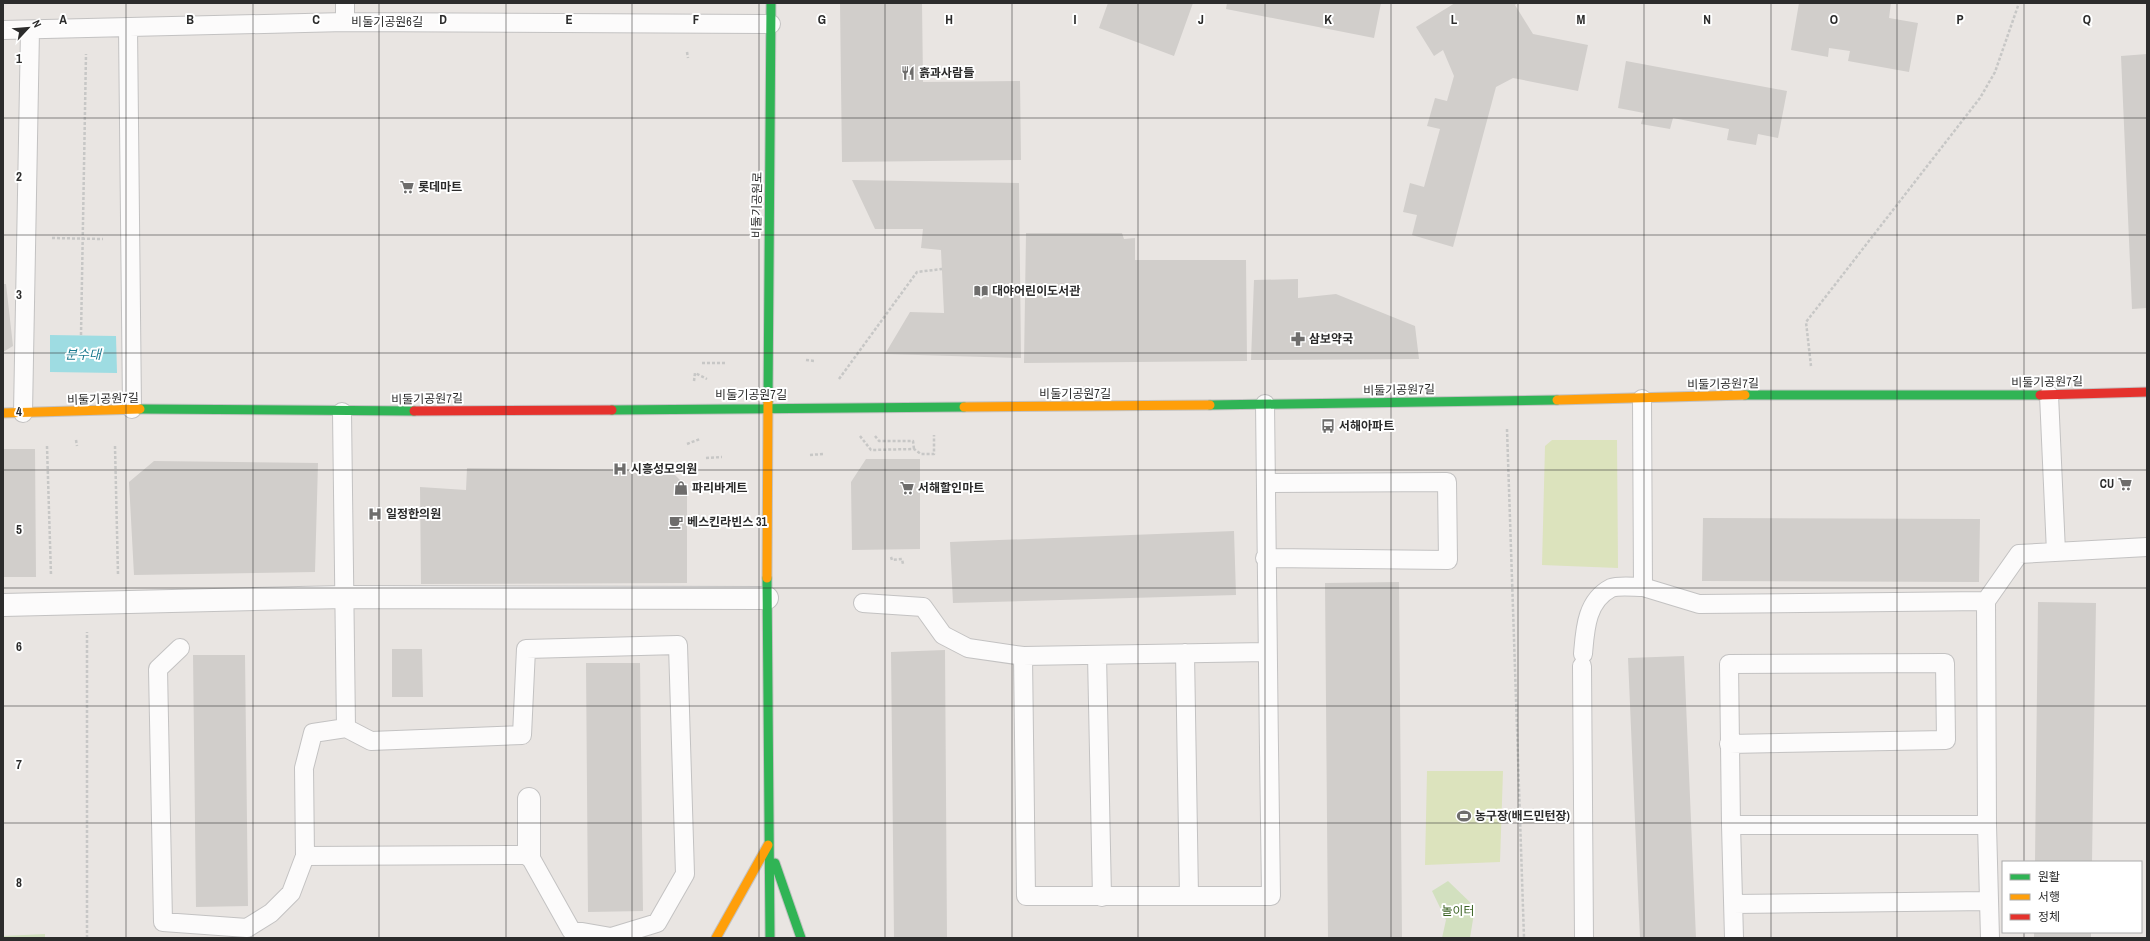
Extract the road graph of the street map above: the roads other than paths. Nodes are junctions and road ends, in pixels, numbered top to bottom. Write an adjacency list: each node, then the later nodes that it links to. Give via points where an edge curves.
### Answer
1 (345, 3): 3 (lane)
2 (771, 3): 4 (street, 비둘기공원로)
3 (344, 22): 4 (lane, 비둘기공원6길); 5 (lane, 비둘기공원6길)
4 (772, 24): 12 (street, 비둘기공원로)
5 (128, 27): 7 (lane, 비둘기공원6길); 13 (lane)
6 (3, 30): 7 (lane, 비둘기공원6길)
7 (30, 30): 15 (lane)
8 (2147, 392): 9 (street, 비둘기공원7길)
9 (2049, 394): 10 (street, 비둘기공원7길, via 1735,395); 19 (lane)
10 (1642, 399): 11 (street, 비둘기공원7길); 21 (lane)
11 (1265, 404): 12 (street, 비둘기공원7길); 17 (lane)
12 (767, 407): 14 (street, 비둘기공원7길); 23 (street, 비둘기공원로)
13 (132, 409): 14 (street, 비둘기공원7길); 15 (street, 비둘기공원7길)
14 (342, 412): 22 (lane)
15 (23, 413): 16 (street, 비둘기공원7길)
16 (3, 414)
17 (1267, 483): 20 (lane); 20 (lane, via 1447,482 1448,560)
18 (2147, 547): 19 (lane)
19 (2056, 552): 24 (lane, via 2019,554)
20 (1266, 558): 28 (lane)
21 (1643, 587): 24 (lane, via 1699,604); 47 (lane, via 1612,588 1595,601 1585,624 1582,660)
22 (344, 598): 23 (street); 26 (street); 32 (lane)
23 (767, 598): 37 (street, 비둘기공원로)
24 (1986, 600): 36 (lane)
25 (863, 603): 31 (lane, via 923,607 943,634 968,648)
26 (3, 605)
27 (180, 648): 39 (lane, via 158,669 163,922 247,928 271,913 291,893)
28 (1268, 652): 29 (lane); 40 (lane, via 1272,896)
29 (1185, 653): 30 (lane); 40 (lane)
30 (1097, 655): 31 (lane); 41 (lane)
31 (1023, 656): 41 (lane, via 1026,896)
32 (346, 728): 38 (lane, via 371,741 522,735 526,649 678,645 685,874 657,923 611,937 571,930); 39 (lane, via 313,733 304,768)
33 (1729, 744): 33 (lane, via 1729,664 1945,662 1946,740); 35 (lane)
34 (529, 799): 38 (street)
35 (1731, 825): 36 (lane); 43 (lane)
36 (1987, 825): 42 (lane)
37 (769, 844): 44 (street); 45 (street, 비둘기공원로); 46 (street)
38 (529, 855): 39 (lane)
39 (305, 856)
40 (1189, 896): 41 (lane)
41 (1102, 897)
42 (1989, 901): 43 (lane); 49 (lane)
43 (1733, 904): 48 (lane)
44 (716, 938)
45 (770, 938)
46 (801, 938)
47 (1584, 938)
48 (1734, 938)
49 (1990, 938)

